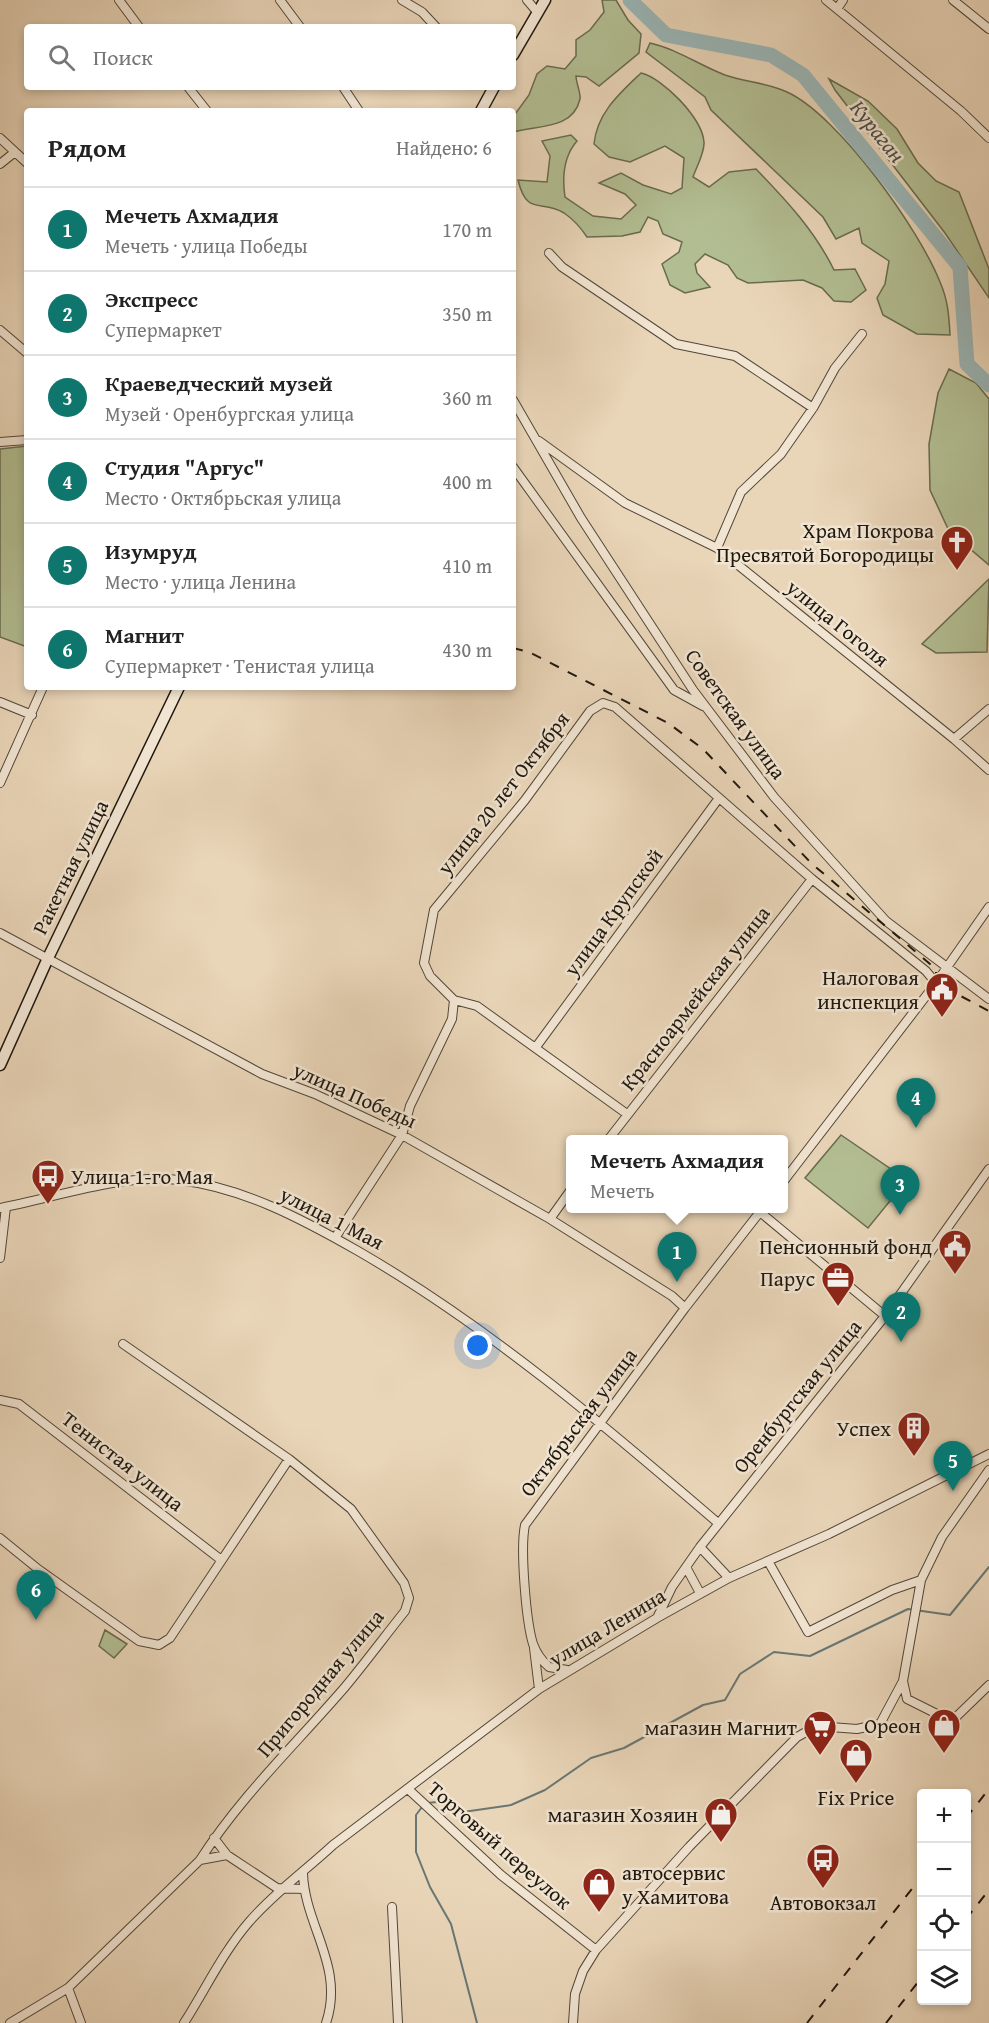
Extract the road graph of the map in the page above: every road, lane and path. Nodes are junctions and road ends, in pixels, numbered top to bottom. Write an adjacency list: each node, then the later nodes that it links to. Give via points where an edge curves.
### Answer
1 (119, 0): 11 (street)
2 (280, 0): 12 (street)
3 (402, 0): 13 (street)
4 (527, 0): 10 (street)
5 (545, 0): 10 (main road)
6 (826, 0): 9 (street)
7 (843, 0): 9 (street)
8 (953, 0): 14 (street)
9 (837, 9): 23 (street)
10 (538, 13): 15 (main road)
11 (137, 24)
12 (298, 24)
13 (433, 24)
14 (989, 29)
15 (516, 50)
16 (190, 90): 19 (street)
17 (346, 90): 20 (street)
18 (492, 90): 21 (main road)
19 (205, 108)
20 (357, 108)
21 (483, 108)
22 (0, 138): 24 (street)
23 (989, 138)
24 (15, 152): 25 (street); 26 (street)
25 (24, 160)
26 (0, 164)
27 (549, 252): 32 (street, via 562,267 676,344 735,356)
28 (0, 330): 30 (street)
29 (862, 334): 32 (street, via 835,368)
30 (24, 350)
31 (516, 405): 33 (street, Советская улица)
32 (813, 408): 37 (street, via 781,454 741,492)
33 (536, 438): 37 (street, улица Гоголя, via 625,503); 41 (street, Советская улица, via 581,518)
34 (24, 440): 35 (street)
35 (0, 442)
36 (516, 471): 41 (street, via 674,690)
37 (717, 548): 44 (street, улица Гоголя)
38 (42, 690): 43 (street)
39 (178, 690): 51 (main road, Ракетная улица)
40 (0, 702): 43 (street)
41 (707, 708): 52 (street, Советская улица, via 774,797 851,884 886,921)
42 (989, 709): 44 (street)
43 (32, 715): 46 (street)
44 (954, 739): 45 (street, улица Гоголя)
45 (989, 770)
46 (0, 783)
47 (719, 798): 48 (street); 55 (street, улица 20 лет Октября, via 615,707 603,703 590,711 525,800 434,910 424,963 430,976); 56 (street, улица Крупской)
48 (812, 879): 53 (street); 58 (street, Красноармейская улица)
49 (989, 907): 52 (street)
50 (0, 933): 51 (street, улица Победы)
51 (48, 958): 57 (main road, Ракетная улица); 59 (street, улица Победы, via 262,1074)
52 (947, 967): 53 (street); 54 (street, Советская улица)
53 (936, 983): 62 (street)
54 (989, 999)
55 (454, 1000): 56 (street, via 477,1006); 59 (street, via 452,1019 410,1106)
56 (536, 1047): 58 (street)
57 (0, 1065)
58 (627, 1114): 60 (street, Красноармейская улица)
59 (402, 1135): 67 (street, улица Победы); 68 (street)
60 (612, 1135)
61 (989, 1169): 71 (street, Оренбургская улица)
62 (788, 1175)
63 (566, 1196): 67 (street)
64 (3, 1208): 68 (street, улица 1 Мая, via 140,1179 176,1179 245,1196); 69 (street)
65 (760, 1213): 70 (street, Октябрьская улица)
66 (765, 1213): 71 (street)
67 (550, 1218): 70 (street, улица Победы)
68 (335, 1238): 74 (street, улица 1 Мая, via 422,1288)
69 (0, 1257)
70 (685, 1308): 74 (street, Октябрьская улица)
71 (885, 1316): 78 (street, Оренбургская улица)
72 (123, 1344): 76 (street)
73 (0, 1400): 81 (street, Тенистая улица, via 19,1404)
74 (602, 1423): 78 (street, улица 1 Мая); 88 (street, Октябрьская улица, via 525,1525 524,1575)
75 (989, 1454): 82 (street, улица Ленина)
76 (289, 1459): 81 (street); 94 (street, Пригородная улица, via 351,1509 404,1583 409,1598 405,1611 345,1686)
77 (989, 1470): 85 (street, via 942,1537)
78 (718, 1523): 80 (street, Оренбургская улица)
79 (0, 1538): 81 (street, via 99,1614 151,1645 170,1638)
80 (700, 1547): 83 (street, Оренбургская улица); 84 (street)
81 (220, 1559)
82 (768, 1561): 84 (street, улица Ленина); 85 (street, via 808,1632 892,1590)
83 (686, 1567): 86 (street); 87 (street, Оренбургская улица)
84 (729, 1578): 86 (street, улица Ленина)
85 (921, 1580): 90 (street)
86 (700, 1593): 87 (street, улица Ленина)
87 (657, 1618): 89 (street, улица Ленина)
88 (533, 1643): 89 (street, Октябрьская улица, via 549,1667); 92 (street)
89 (569, 1671): 92 (street, улица Ленина)
90 (903, 1681): 91 (street, via 908,1699 954,1719); 101 (street, via 880,1724 857,1729 817,1726 797,1737)
91 (989, 1685)
92 (539, 1689): 93 (street, улица Ленина)
93 (408, 1789): 97 (street, улица Ленина, via 333,1845); 101 (street, Торговый переулок, via 501,1875)
94 (214, 1838): 95 (street); 96 (street, Пригородная улица)
95 (227, 1855): 96 (street); 99 (street)
96 (200, 1860): 102 (street)
97 (303, 1874): 98 (street); 99 (street, улица Ленина)
98 (303, 1889): 99 (street); 106 (street, via 330,1969 331,2008)
99 (280, 1890): 105 (street, улица Ленина, via 247,1924)
100 (392, 1907): 107 (street)
101 (597, 1950): 108 (street, via 574,1994)
102 (68, 1988): 103 (street); 104 (street)
103 (10, 2023)
104 (81, 2023)
105 (184, 2023)
106 (326, 2023)
107 (398, 2023)
108 (573, 2023)

